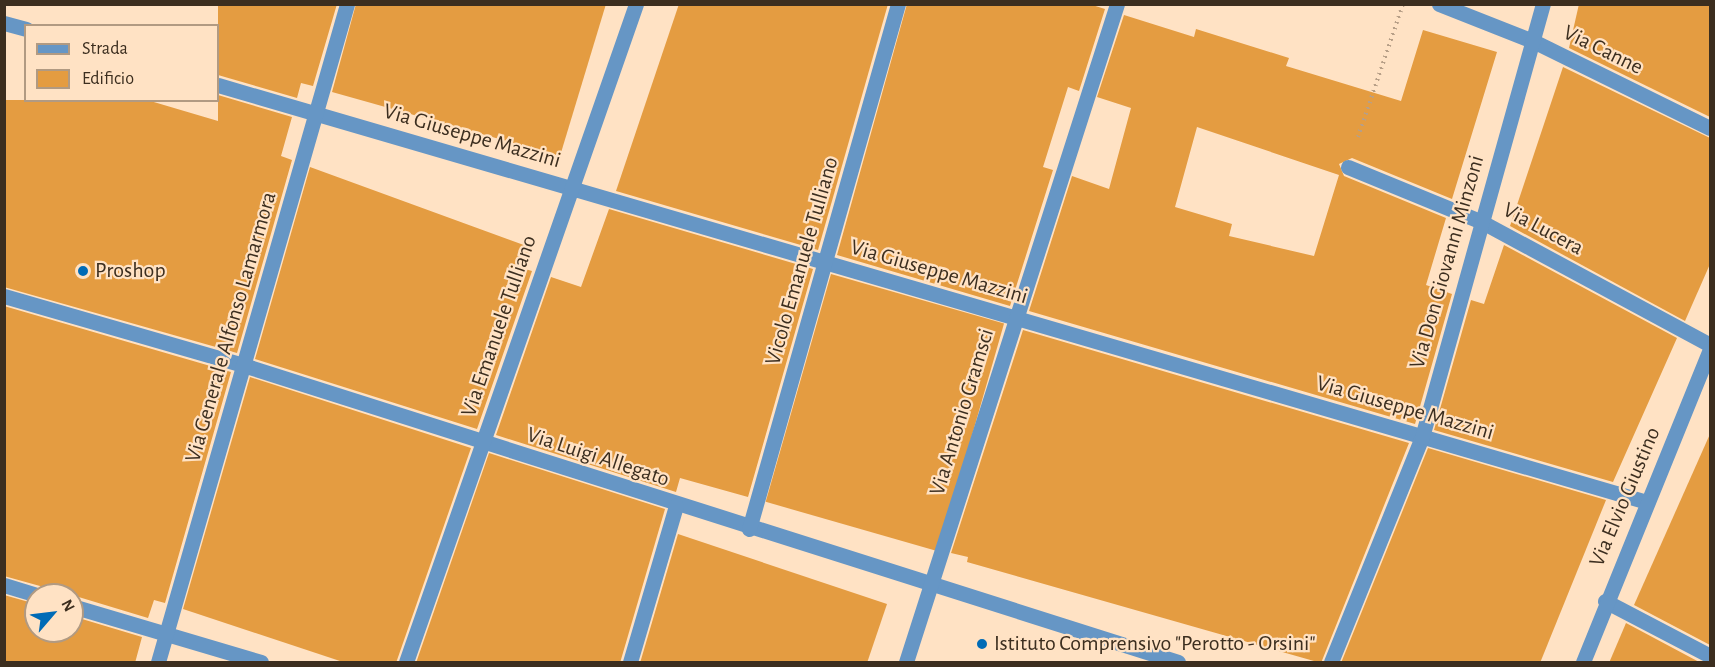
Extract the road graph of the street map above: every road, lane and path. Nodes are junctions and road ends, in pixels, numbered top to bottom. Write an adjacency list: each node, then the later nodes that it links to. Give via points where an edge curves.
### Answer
1 (347, 4): 12 (street, Via Generale Alfonso Lamarmora)
2 (636, 4): 15 (street, Via Emanuele Tulliano)
3 (898, 4): 17 (street, Vicolo Emanuele Tulliano)
4 (1117, 4): 19 (street, Via Antonio Gramsci)
5 (1403, 4): 14 (path)
6 (1439, 4): 10 (street, Via Canne)
7 (1543, 4): 10 (street, Via Don Giovanni Minzoni)
8 (4, 23): 9 (street)
9 (24, 28)
10 (1533, 41): 13 (street, Via Canne); 16 (street, Via Don Giovanni Minzoni)
11 (219, 85): 12 (street, Via Giuseppe Mazzini)
12 (316, 113): 15 (street, Via Giuseppe Mazzini); 21 (street, Via Generale Alfonso Lamarmora)
13 (1710, 128)
14 (1348, 166): 16 (street, Via Lucera)
15 (571, 188): 17 (street, Via Giuseppe Mazzini); 23 (street, Via Emanuele Tulliano)
16 (1482, 222): 20 (street, Via Lucera); 22 (street, Via Don Giovanni Minzoni)
17 (825, 262): 19 (street, Via Giuseppe Mazzini); 26 (street, Vicolo Emanuele Tulliano)
18 (4, 296): 21 (street, Via Luigi Allegato)
19 (1014, 317): 22 (street, Via Giuseppe Mazzini); 28 (street, Via Antonio Gramsci)
20 (1710, 347): 24 (street, Via Elvio Giustino)
21 (243, 365): 23 (street, Via Luigi Allegato); 32 (street, Via Generale Alfonso Lamarmora)
22 (1422, 437): 24 (street, Via Giuseppe Mazzini); 40 (street, Via Don Giovanni Minzoni)
23 (483, 443): 25 (street, Via Luigi Allegato); 36 (street, Via Emanuele Tulliano)
24 (1647, 502): 30 (street, Via Elvio Giustino)
25 (676, 506): 26 (street, Via Luigi Allegato); 37 (street)
26 (749, 529): 28 (street, Via Luigi Allegato)
27 (4, 585): 29 (street)
28 (932, 588): 38 (street, Via Antonio Gramsci); 39 (street, Via Luigi Allegato)
29 (24, 591)
30 (1605, 601): 33 (street); 41 (street, Via Elvio Giustino)
31 (84, 610): 32 (street)
32 (166, 634): 34 (street, Via Generale Alfonso Lamarmora); 35 (street)
33 (1710, 656)
34 (158, 663)
35 (261, 663)
36 (406, 663)
37 (630, 663)
38 (906, 663)
39 (1178, 663)
40 (1331, 663)
41 (1583, 663)

